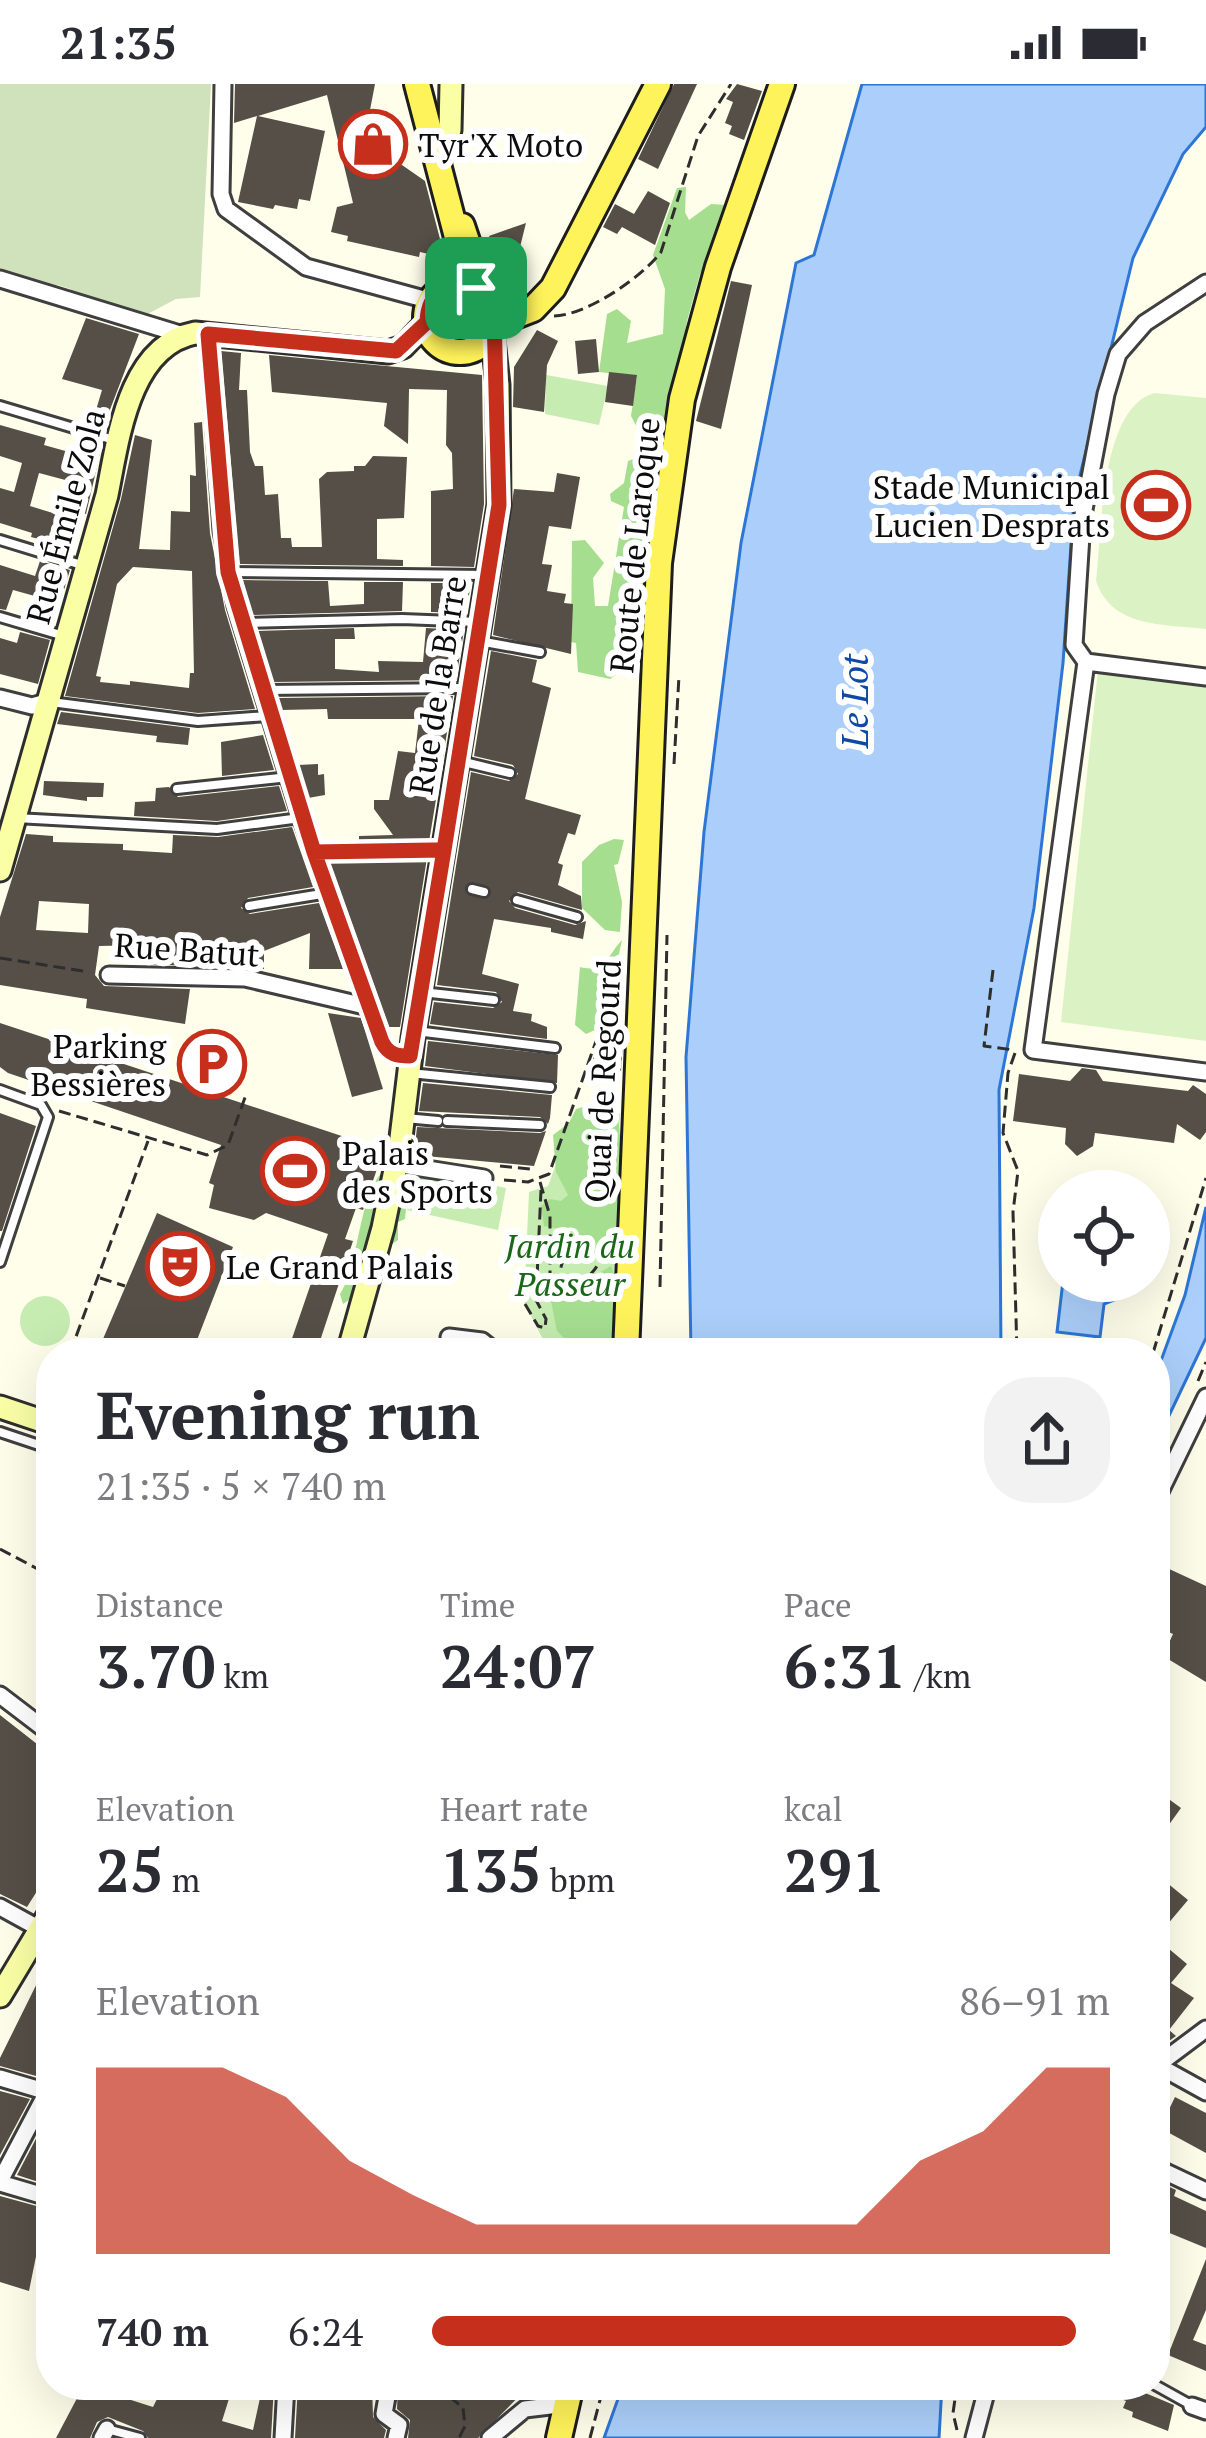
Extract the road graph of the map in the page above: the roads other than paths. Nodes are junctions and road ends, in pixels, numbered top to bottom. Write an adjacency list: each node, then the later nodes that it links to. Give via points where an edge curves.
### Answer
1 (224, 84): 11 (street, via 221,194 236,219 306,267)
2 (417, 84): 6 (main road)
3 (451, 84): 6 (main road)
4 (658, 84): 12 (main road, via 554,288 533,309)
5 (782, 84): 42 (main road, Route de Laroque, via 682,399 659,562)
6 (439, 163): 7 (main road)
7 (454, 214): 10 (main road); 11 (main road, via 457,262)
8 (0, 279): 14 (street)
9 (1206, 284): 26 (street, via 1145,322 1118,354 1082,520 1075,645)
10 (485, 295): 11 (main road, via 466,285); 12 (main road)
11 (434, 304): 12 (main road, via 434,339 451,351 471,350); 13 (main road, via 404,347 388,352)
12 (493, 328): 20 (main road, Rue de la Barre, via 500,490)
13 (208, 334): 14 (main road); 19 (street)
14 (183, 335): 16 (main road, Rue Émile Zola, via 147,366)
15 (0, 406): 16 (lane)
16 (118, 441): 18 (main road, Rue Émile Zola)
17 (0, 540): 18 (lane)
18 (86, 566): 24 (main road, Rue Émile Zola)
19 (228, 572): 20 (lane); 22 (street)
20 (488, 574): 23 (main road, Rue de la Barre)
21 (0, 617): 24 (lane)
22 (241, 623): 23 (lane, via 402,619); 29 (street)
23 (479, 632): 25 (lane); 28 (main road, Rue de la Barre)
24 (66, 637): 31 (main road, Rue Émile Zola)
25 (540, 652)
26 (1086, 662): 27 (street); 56 (street, via 1024,1050)
27 (1206, 676)
28 (470, 688): 29 (lane); 33 (main road, Rue de la Barre)
29 (262, 690): 32 (street)
30 (0, 698): 31 (street)
31 (46, 702): 32 (lane, via 198,721); 37 (main road, Rue Émile Zola)
32 (270, 716): 35 (street)
33 (458, 761): 34 (lane); 39 (main road, Rue de la Barre)
34 (510, 773)
35 (289, 777): 36 (lane); 38 (street)
36 (177, 789)
37 (15, 806): 38 (lane, via 217,829); 41 (main road, Rue Émile Zola)
38 (301, 818): 40 (street)
39 (444, 850): 40 (lane); 50 (main road, Rue de la Barre)
40 (314, 852): 45 (street)
41 (0, 870)
42 (644, 884): 67 (main road, Quai de Regourd)
43 (472, 889): 44 (lane)
44 (484, 892)
45 (329, 893): 47 (lane); 52 (street)
46 (517, 900): 48 (lane)
47 (249, 907)
48 (577, 917)
49 (109, 975): 52 (street, Rue Batut, via 245,977)
50 (421, 992): 51 (lane); 53 (main road, Rue de la Barre)
51 (494, 1000)
52 (369, 1007): 55 (street, via 385,1048)
53 (414, 1031): 54 (lane); 55 (main road, Rue de la Barre)
54 (555, 1048)
55 (409, 1064): 57 (lane); 59 (main road, Rue de la Barre)
56 (1206, 1072)
57 (550, 1087)
58 (0, 1090): 63 (lane, via 40,1105 47,1124)
59 (403, 1118): 60 (lane); 61 (main road, Rue de la Barre)
60 (540, 1125)
61 (396, 1164): 62 (street); 65 (main road, Rue de la Barre)
62 (490, 1181)
63 (0, 1262)
64 (449, 1337): 66 (street)
65 (352, 1338)
66 (457, 1338)
67 (627, 1338)
68 (1206, 1397): 73 (street)
69 (0, 1407): 70 (main road)
70 (36, 1419)
71 (0, 1432): 72 (lane)
72 (36, 1444)
73 (1170, 1471)
74 (0, 1695): 75 (street)
75 (36, 1723)
76 (0, 1907): 77 (street)
77 (36, 1914)
78 (36, 1937): 79 (main road)
79 (0, 1996)
80 (1206, 2030): 81 (street)
81 (1170, 2056)
82 (1170, 2073): 85 (street)
83 (0, 2078): 84 (street)
84 (36, 2088)
85 (1206, 2092)
86 (36, 2116): 88 (street)
87 (1170, 2175): 89 (street)
88 (0, 2182): 90 (street)
89 (1206, 2191)
90 (36, 2193)
91 (1170, 2393): 97 (lane)
92 (285, 2400): 100 (street)
93 (386, 2400): 101 (street)
94 (551, 2400): 102 (street, via 525,2409)
95 (568, 2400): 103 (main road)
96 (984, 2400): 104 (street)
97 (1199, 2409)
98 (105, 2434): 99 (lane)
99 (140, 2438)
100 (283, 2438)
101 (396, 2438)
102 (490, 2438)
103 (560, 2438)
104 (974, 2438)

